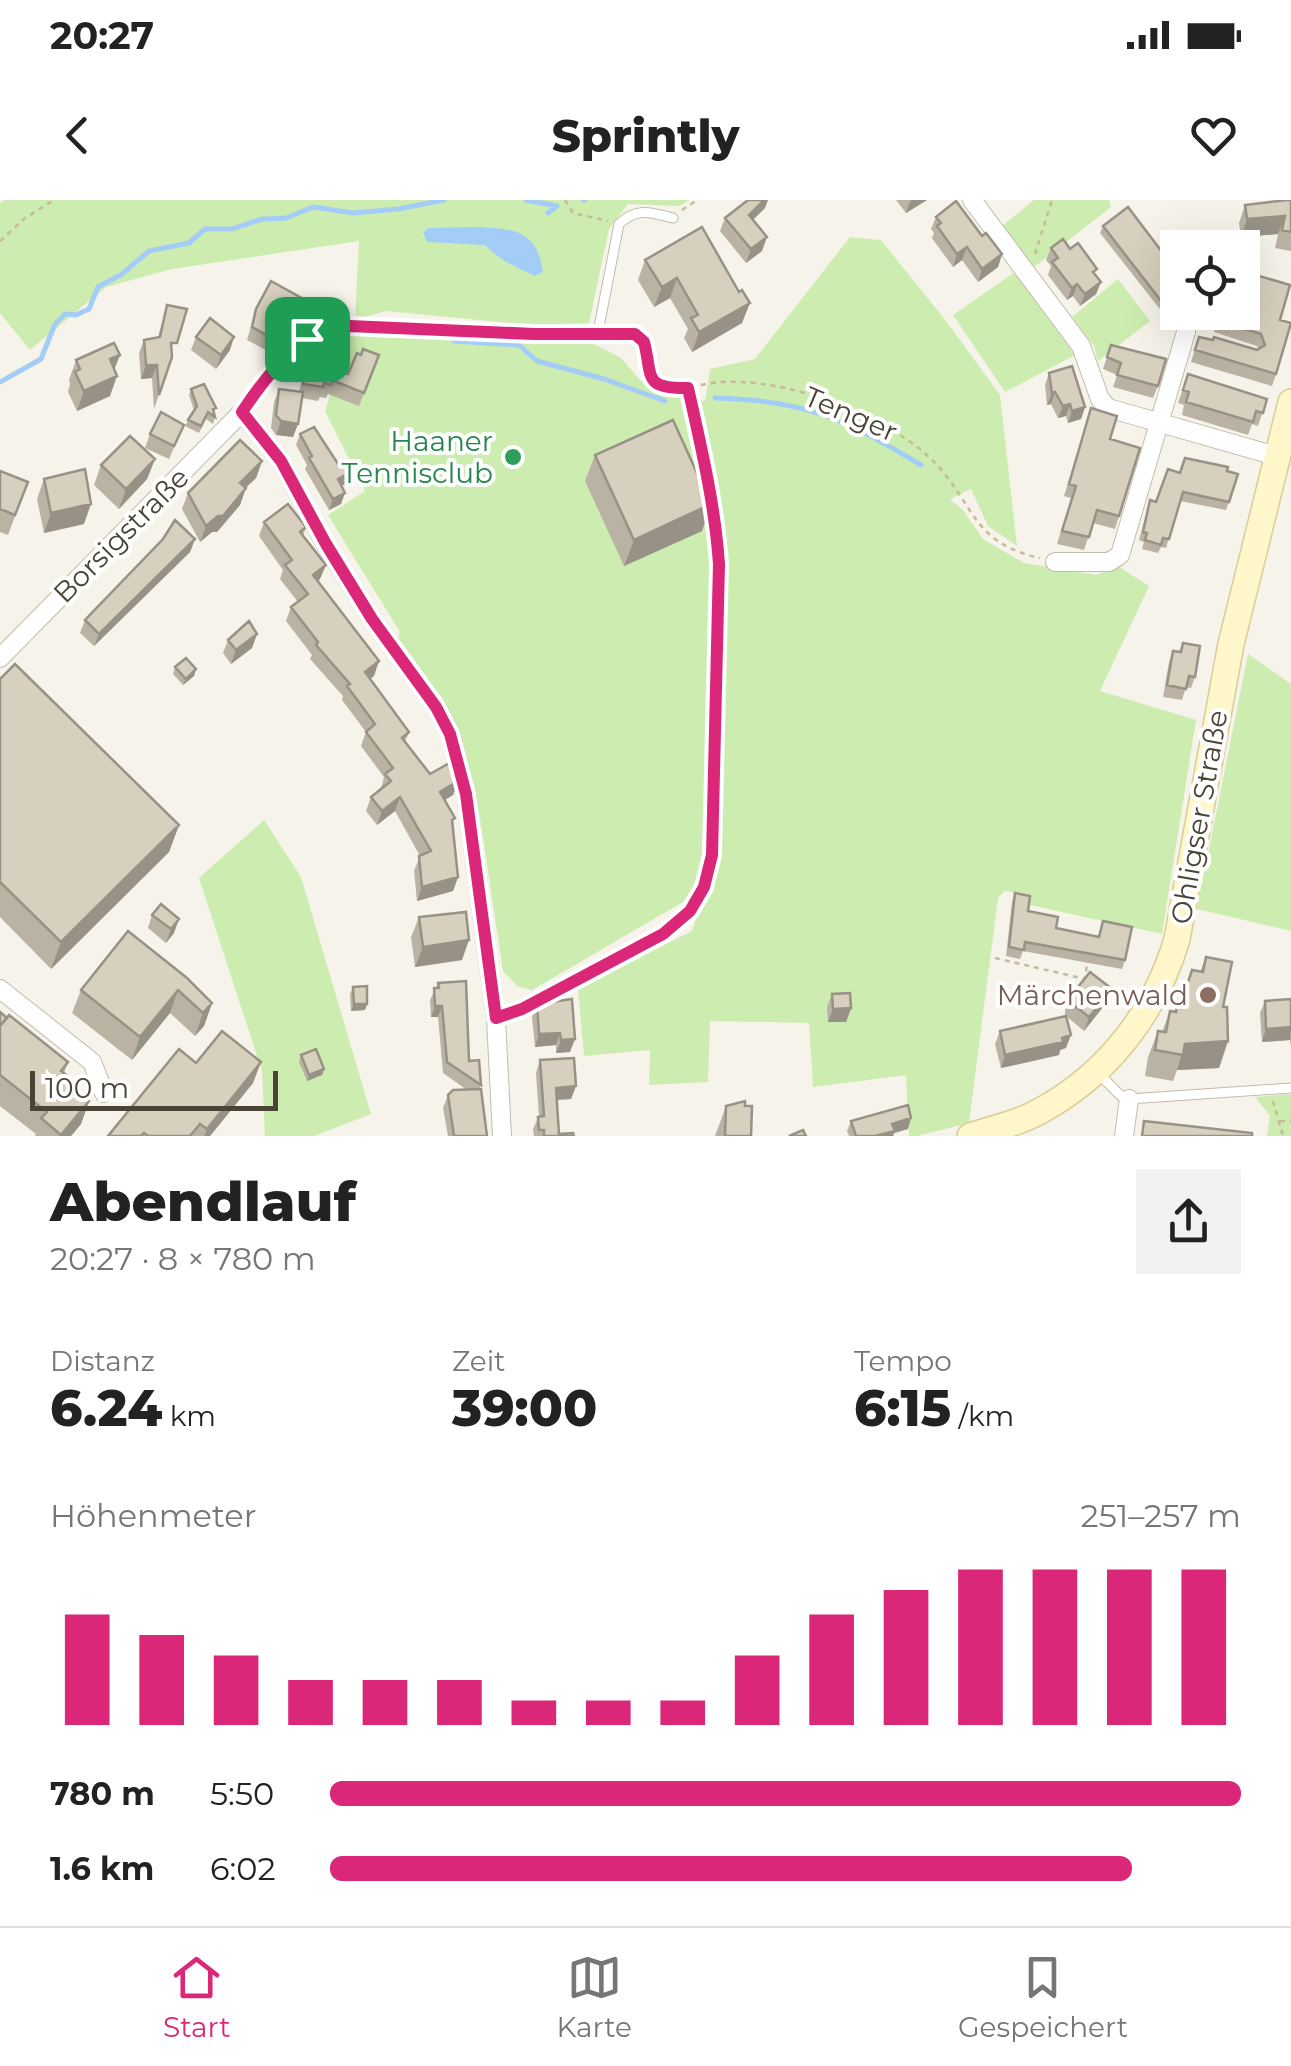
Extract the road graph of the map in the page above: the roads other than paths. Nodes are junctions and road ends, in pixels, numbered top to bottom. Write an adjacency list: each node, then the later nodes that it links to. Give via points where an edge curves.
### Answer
1 (972, 200): 8 (street, via 1082,346 1108,408)
2 (673, 218): 3 (lane, via 641,210 619,224)
3 (598, 332): 5 (lane, via 635,334 644,342 655,383); 7 (lane, via 329,329 282,360)
4 (1195, 335): 8 (street)
5 (688, 388)
6 (1291, 402): 9 (main road, Ohligser Straße)
7 (242, 412): 11 (street, Borsigstraße); 17 (street, via 281,461 372,619 450,734 466,794 496,1018)
8 (1161, 422): 9 (street); 10 (street, via 1120,555 1109,562)
9 (1282, 449): 13 (main road, Ohligser Straße, via 1231,644 1174,950 1145,1014)
10 (1055, 562)
11 (0, 658)
12 (0, 990): 15 (street, via 92,1062)
13 (1096, 1071): 16 (lane); 18 (main road, Ohligser Straße, via 1041,1111)
14 (1291, 1088): 16 (lane)
15 (104, 1093)
16 (1129, 1099): 19 (street)
17 (502, 1136)
18 (970, 1136)
19 (1124, 1136)

